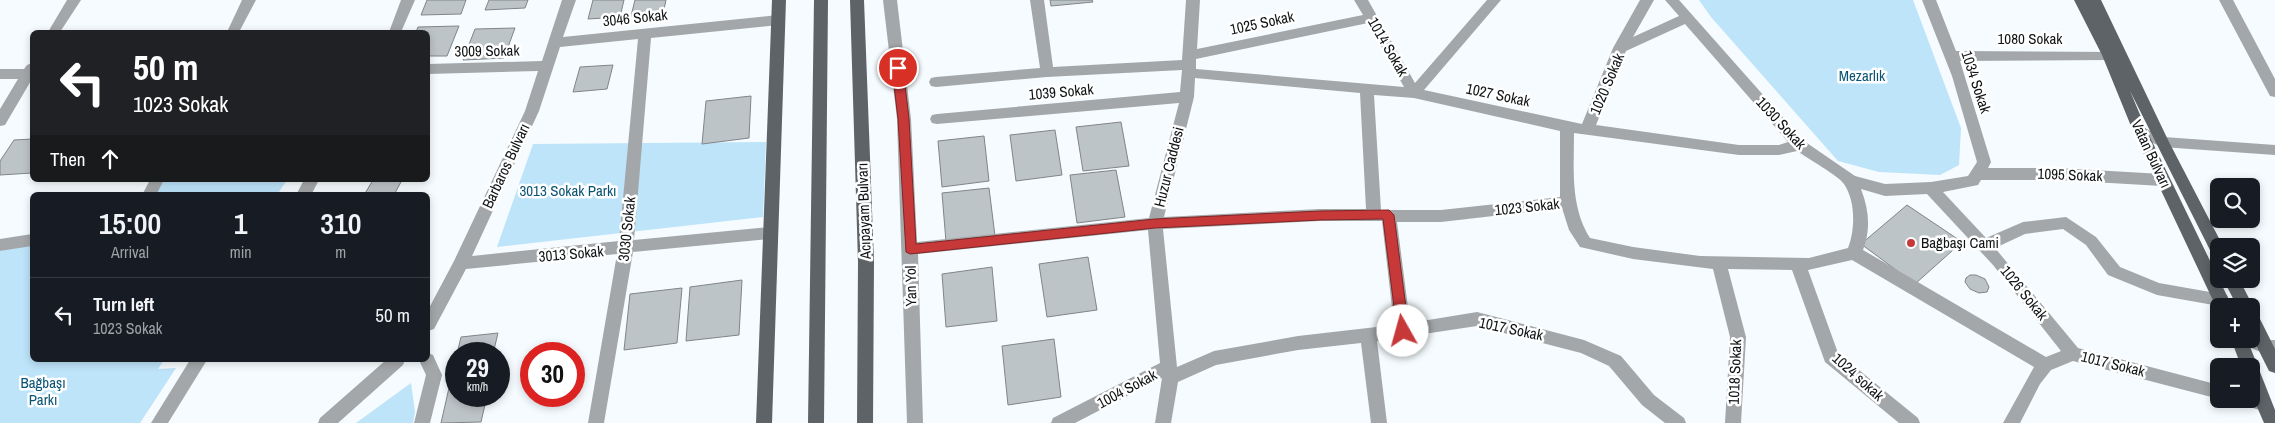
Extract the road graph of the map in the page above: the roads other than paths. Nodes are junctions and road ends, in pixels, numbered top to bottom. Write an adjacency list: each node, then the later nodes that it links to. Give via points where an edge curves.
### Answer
1 (74, 0): 22 (street)
2 (249, 0): 23 (street)
3 (408, 0): 24 (street)
4 (569, 0): 26 (street, Barbaros Bulvarı)
5 (779, 0): 21 (main road)
6 (821, 0): 91 (main road)
7 (857, 0): 92 (main road, Acıpayam Bulvarı, via 866,262)
8 (890, 0): 63 (street, Yan Yol, via 904,119)
9 (1037, 0): 34 (street)
10 (1193, 0): 30 (street, Huzur Caddesi)
11 (1361, 0): 19 (street, 1014 Sokak)
12 (1494, 0): 40 (street)
13 (1647, 0): 27 (street)
14 (1672, 0): 20 (street, 1030 Sokak)
15 (1929, 0): 29 (street, 1034 Sokak)
16 (2082, 0): 28 (main road, Vatan Bulvarı)
17 (2094, 0): 47 (main road, Vatan Bulvarı)
18 (2226, 0): 39 (street)
19 (1371, 18): 30 (street, 1025 Sokak); 40 (street, 1014 Sokak)
20 (1686, 18): 27 (street, 1020 Sokak); 48 (street, 1030 Sokak)
21 (778, 20): 25 (street, 3046 Sokak); 57 (main road)
22 (55, 30)
23 (234, 30)
24 (396, 30)
25 (645, 34): 26 (street, 3046 Sokak); 62 (street, 3030 Sokak)
26 (555, 43): 31 (street, Barbaros Bulvarı)
27 (1620, 48): 45 (street, 1020 Sokak)
28 (2109, 55): 29 (street, 1080 Sokak); 46 (main road, Vatan Bulvarı)
29 (1951, 56): 50 (street, 1034 Sokak, via 1984,162)
30 (1189, 64): 34 (street); 38 (street, 1027 Sokak); 41 (street, Huzur Caddesi)
31 (547, 66): 32 (street, 3009 Sokak); 66 (street, Barbaros Bulvarı, via 532,111)
32 (430, 69)
33 (30, 72): 35 (street)
34 (1047, 72): 37 (street)
35 (0, 74)
36 (30, 74): 43 (street)
37 (936, 82)
38 (1367, 89): 40 (street, 1027 Sokak); 55 (street)
39 (2275, 92)
40 (1414, 94): 44 (street, 1027 Sokak)
41 (1187, 97): 42 (street, 1039 Sokak); 56 (street, Huzur Caddesi)
42 (937, 119)
43 (0, 121)
44 (1567, 127): 45 (street, 1027 Sokak); 54 (street)
45 (1587, 129): 48 (street, 1027 Sokak, via 1739,150 1778,150)
46 (2140, 131): 47 (street); 52 (main road, Vatan Bulvarı)
47 (2162, 142): 49 (street); 58 (main road, Vatan Bulvarı)
48 (1799, 146): 51 (street, 1030 Sokak)
49 (2275, 150)
50 (1977, 174): 52 (street, 1095 Sokak, via 2058,174); 53 (street, 1030 Sokak, via 1973,181)
51 (1850, 180): 53 (street, 1030 Sokak, via 1886,190); 64 (street, via 1861,207 1861,237)
52 (2162, 180): 68 (main road, Vatan Bulvarı)
53 (1932, 188): 61 (street, 1026 Sokak)
54 (1566, 202): 55 (street, 1023 Sokak, via 1441,216); 65 (street, 1023 Sokak, via 1577,232 1585,243 1700,262)
55 (1381, 215): 56 (street, 1023 Sokak); 71 (street)
56 (1155, 223): 63 (street, 1023 Sokak); 81 (street, Huzur Caddesi)
57 (770, 233): 62 (street, 3013 Sokak); 90 (main road)
58 (2211, 238)
59 (30, 240): 60 (street)
60 (0, 245)
61 (1984, 246): 69 (street, via 2023,228 2066,222 2091,241 2114,271 2157,290); 75 (street, 1026 Sokak)
62 (626, 249): 66 (street, 3013 Sokak); 89 (street, 3030 Sokak)
63 (910, 249): 93 (street, Yan Yol)
64 (1854, 253): 67 (street, 1023 Sokak); 79 (street)
65 (1719, 262): 67 (street, 1023 Sokak); 98 (street, 1018 Sokak, via 1738,336)
66 (461, 264): 70 (street, Barbaros Bulvarı)
67 (1798, 264): 99 (street, 1024 sokak, via 1831,357)
68 (2220, 298)
69 (2210, 301)
70 (430, 320)
71 (1403, 331): 73 (street, 1017 Sokak); 97 (street, 1017 Sokak, via 1477,320 1584,347 1615,361 1648,400)
72 (2260, 332): 74 (main road)
73 (1368, 335): 81 (street, 1017 Sokak, via 1214,358); 96 (street)
74 (2270, 347): 80 (main road)
75 (2073, 354): 79 (street, 1017 Sokak); 82 (street, 1017 Sokak)
76 (198, 362): 86 (street)
77 (395, 362): 87 (street)
78 (428, 362): 88 (street, via 434,375)
79 (2045, 365): 100 (street)
80 (2275, 366)
81 (1169, 373): 94 (street, 1004 Sokak); 95 (street, Huzur Caddesi)
82 (2210, 390)
83 (2260, 396): 85 (main road)
84 (2260, 403): 85 (street)
85 (2263, 404): 101 (main road)
86 (159, 423)
87 (326, 423)
88 (422, 423)
89 (596, 423)
90 (764, 423)
91 (816, 423)
92 (865, 423)
93 (915, 423)
94 (1059, 423)
95 (1163, 423)
96 (1380, 423)
97 (1678, 423)
98 (1733, 423)
99 (1912, 423)
100 (2011, 423)
101 (2272, 423)

